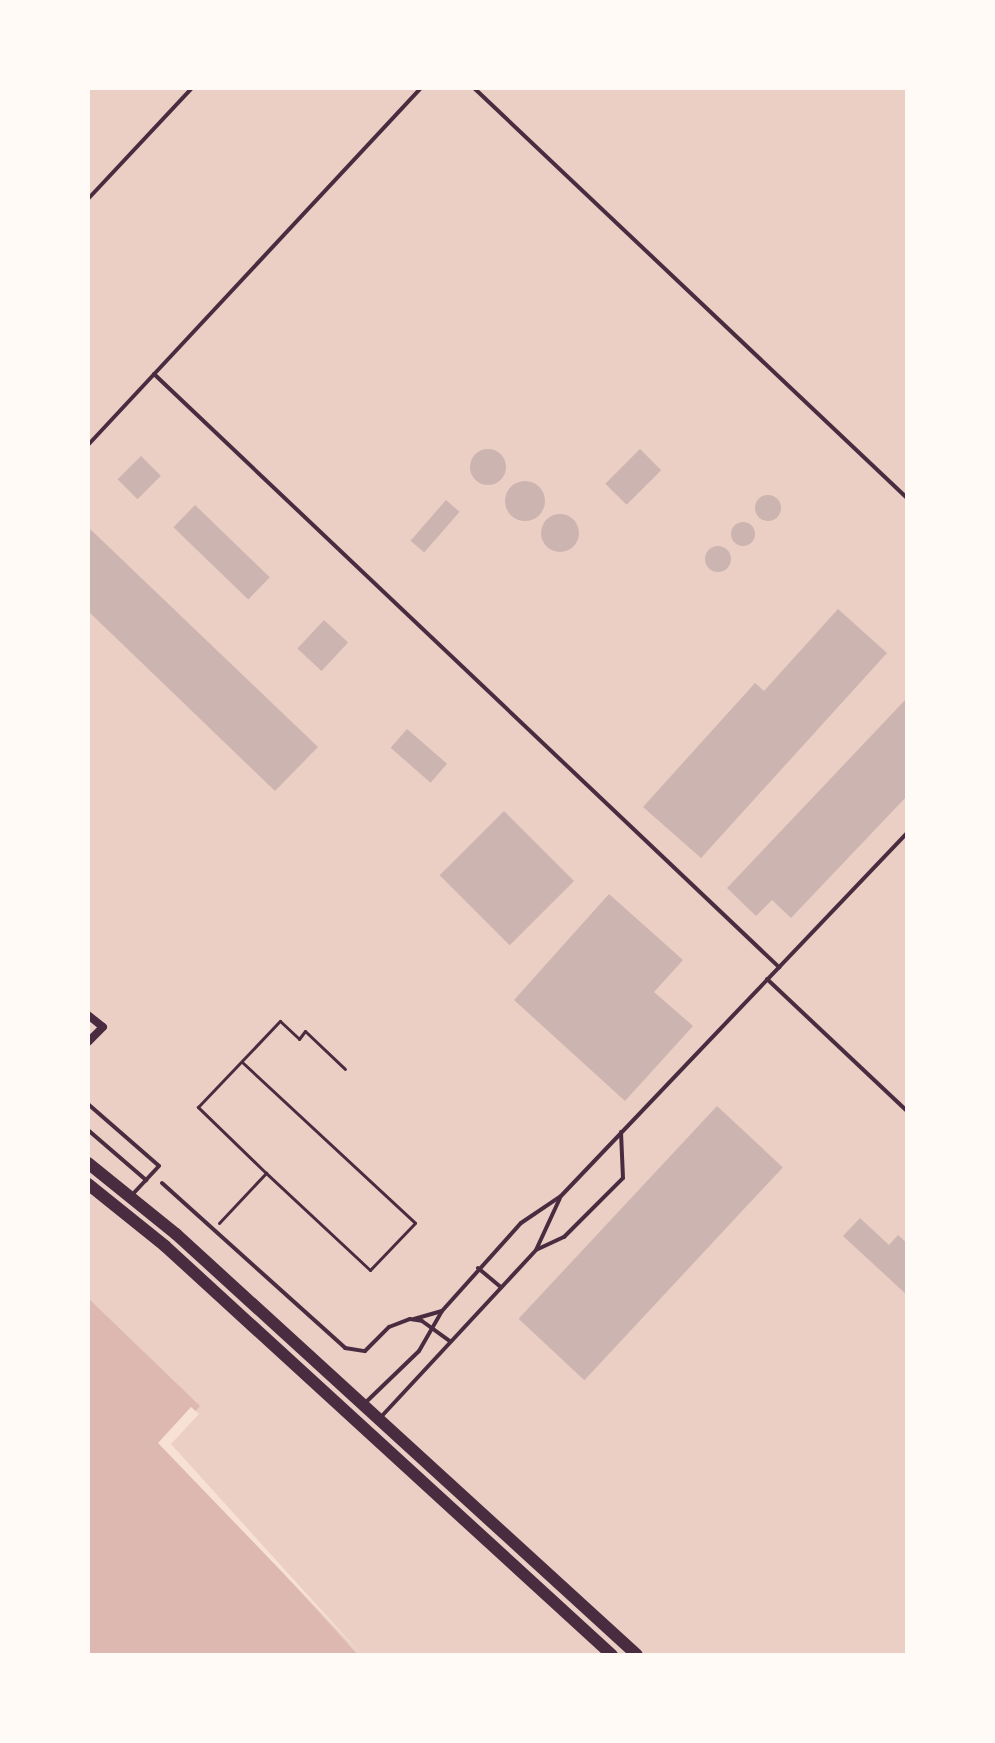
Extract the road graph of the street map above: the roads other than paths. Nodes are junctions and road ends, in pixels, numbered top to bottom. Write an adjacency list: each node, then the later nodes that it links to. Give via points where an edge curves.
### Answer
1 (192, 88): 4 (lane)
2 (421, 88): 5 (lane)
3 (474, 88): 7 (lane)
4 (88, 199)
5 (154, 374): 6 (lane); 9 (lane)
6 (88, 445)
7 (907, 498)
8 (907, 833): 9 (lane)
9 (779, 967): 10 (lane)
10 (767, 979): 14 (lane); 16 (lane)
11 (88, 1015): 12 (street, via 103,1027)
12 (88, 1042)
13 (88, 1104): 18 (lane, via 159,1166)
14 (907, 1111)
15 (88, 1130): 18 (lane)
16 (621, 1132): 21 (lane); 23 (lane, via 623,1178 564,1237)
17 (88, 1163): 22 (main road)
18 (146, 1180): 22 (lane)
19 (162, 1183): 27 (lane, via 351,1351 365,1351 389,1327)
20 (88, 1184): 32 (main road, via 165,1246)
21 (561, 1196): 23 (lane); 24 (lane, via 521,1223)
22 (130, 1197): 30 (main road)
23 (536, 1250): 25 (lane)
24 (478, 1268): 25 (lane); 26 (lane)
25 (501, 1287): 29 (lane)
26 (442, 1311): 27 (lane); 28 (lane)
27 (410, 1319): 28 (lane)
28 (432, 1328): 29 (lane); 30 (lane, via 419,1351)
29 (450, 1341): 31 (lane)
30 (363, 1405): 31 (main road)
31 (379, 1419): 33 (main road)
32 (612, 1655)
33 (637, 1655)

